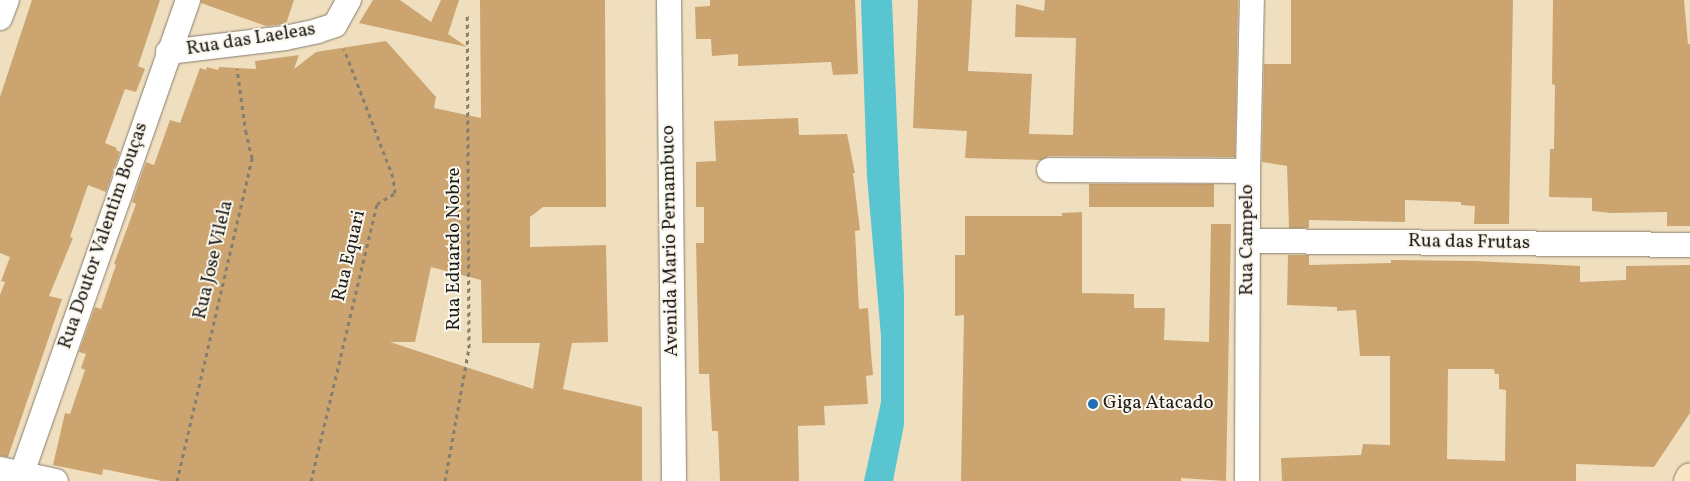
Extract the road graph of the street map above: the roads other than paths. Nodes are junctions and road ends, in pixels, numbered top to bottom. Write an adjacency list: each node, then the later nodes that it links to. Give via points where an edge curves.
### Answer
1 (7, 0): 6 (street)
2 (188, 0): 7 (street, Rua Doutor Valentim Bouças)
3 (349, 0): 7 (street, Rua das Laeleas, via 335,25 317,31)
4 (669, 0): 15 (street, Avenida Mario Pernambuco)
5 (1252, 0): 9 (street, Rua Campelo)
6 (0, 18)
7 (168, 52): 12 (street, Rua Doutor Valentim Bouças)
8 (1049, 170): 9 (street)
9 (1248, 171): 10 (street, Rua Campelo)
10 (1248, 241): 11 (street, Rua das Frutas); 16 (street, Rua Campelo)
11 (1690, 245)
12 (11, 471): 14 (street)
13 (1690, 477): 17 (main road)
14 (56, 481)
15 (674, 481)
16 (1247, 481)
17 (1688, 481)

